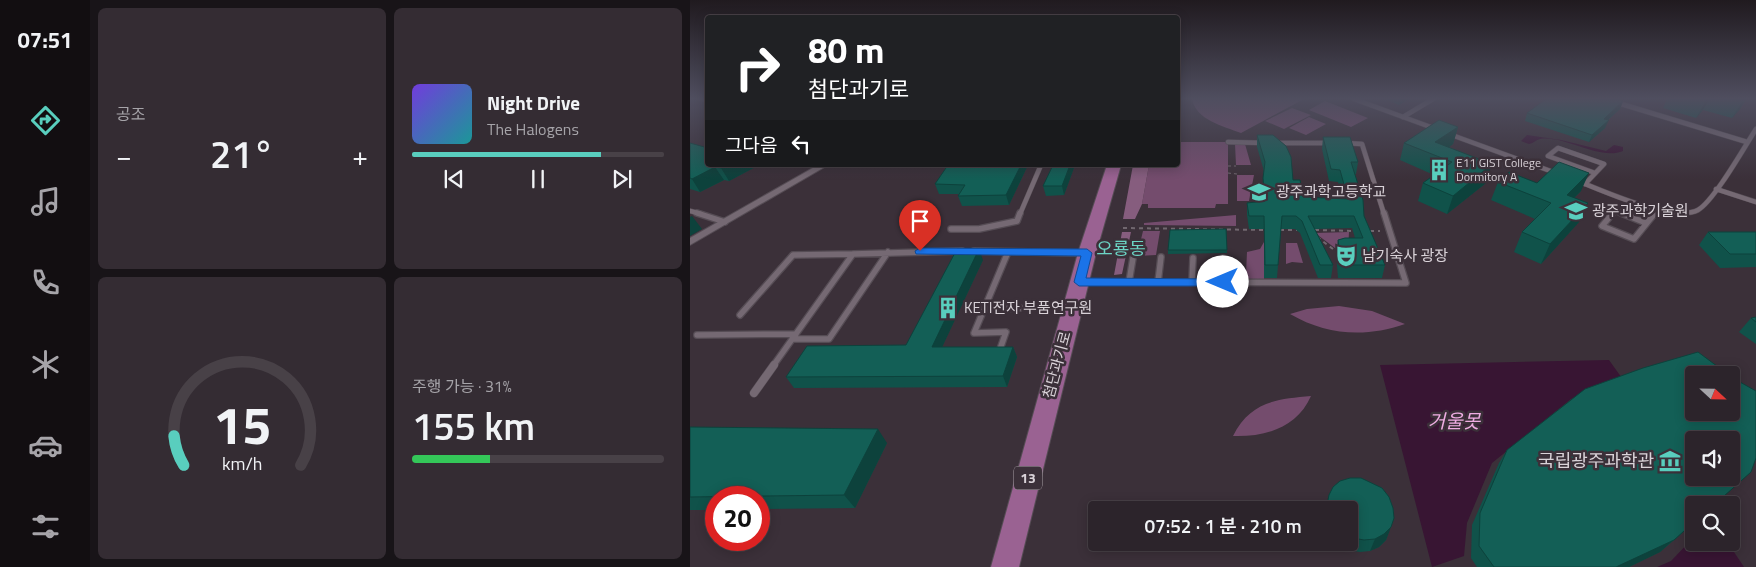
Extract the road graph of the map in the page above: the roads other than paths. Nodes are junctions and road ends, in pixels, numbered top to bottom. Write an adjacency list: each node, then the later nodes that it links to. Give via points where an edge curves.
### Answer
1 (1426, 125): 10 (lane)
2 (1692, 125): 5 (lane)
3 (1755, 133): 5 (lane)
4 (1228, 142): 33 (lane, via 1362,144 1406,283)
5 (1747, 142): 13 (lane)
6 (821, 167): 17 (street)
7 (1040, 167): 19 (lane, via 1018,221 979,228)
8 (1113, 167): 23 (main road, 첨단과기로 / 13)
9 (1595, 173): 9 (lane, via 1604,164 1558,148 1548,156); 12 (lane)
10 (1566, 177)
11 (1576, 180): 12 (lane)
12 (1584, 184): 15 (lane)
13 (1716, 189): 14 (lane); 15 (lane, via 1699,210 1684,214)
14 (1756, 202)
15 (1658, 210): 18 (lane)
16 (690, 211): 17 (lane)
17 (725, 222): 20 (street)
18 (1646, 223): 18 (lane, via 1634,239 1602,226 1615,211)
19 (950, 228)
20 (690, 242)
21 (888, 252): 22 (lane); 24 (lane); 38 (lane, via 829,338)
22 (1008, 252): 23 (lane); 35 (lane)
23 (1087, 253): 29 (main road, 첨단과기로 / 13)
24 (853, 254): 36 (lane, via 792,255); 38 (lane)
25 (1161, 257): 31 (lane)
26 (1133, 258): 30 (lane)
27 (1192, 258): 32 (lane)
28 (1223, 258): 33 (lane)
29 (1079, 282): 30 (lane); 41 (main road, 첨단과기로 / 13)
30 (1129, 282): 31 (lane)
31 (1158, 282): 32 (lane)
32 (1192, 282): 33 (lane)
33 (1223, 282)
34 (1020, 308): 35 (lane)
35 (984, 309): 39 (lane, via 974,332 1006,332)
36 (740, 315)
37 (696, 335): 38 (lane)
38 (794, 337): 40 (lane)
39 (999, 352)
40 (754, 392)
41 (1005, 567)

